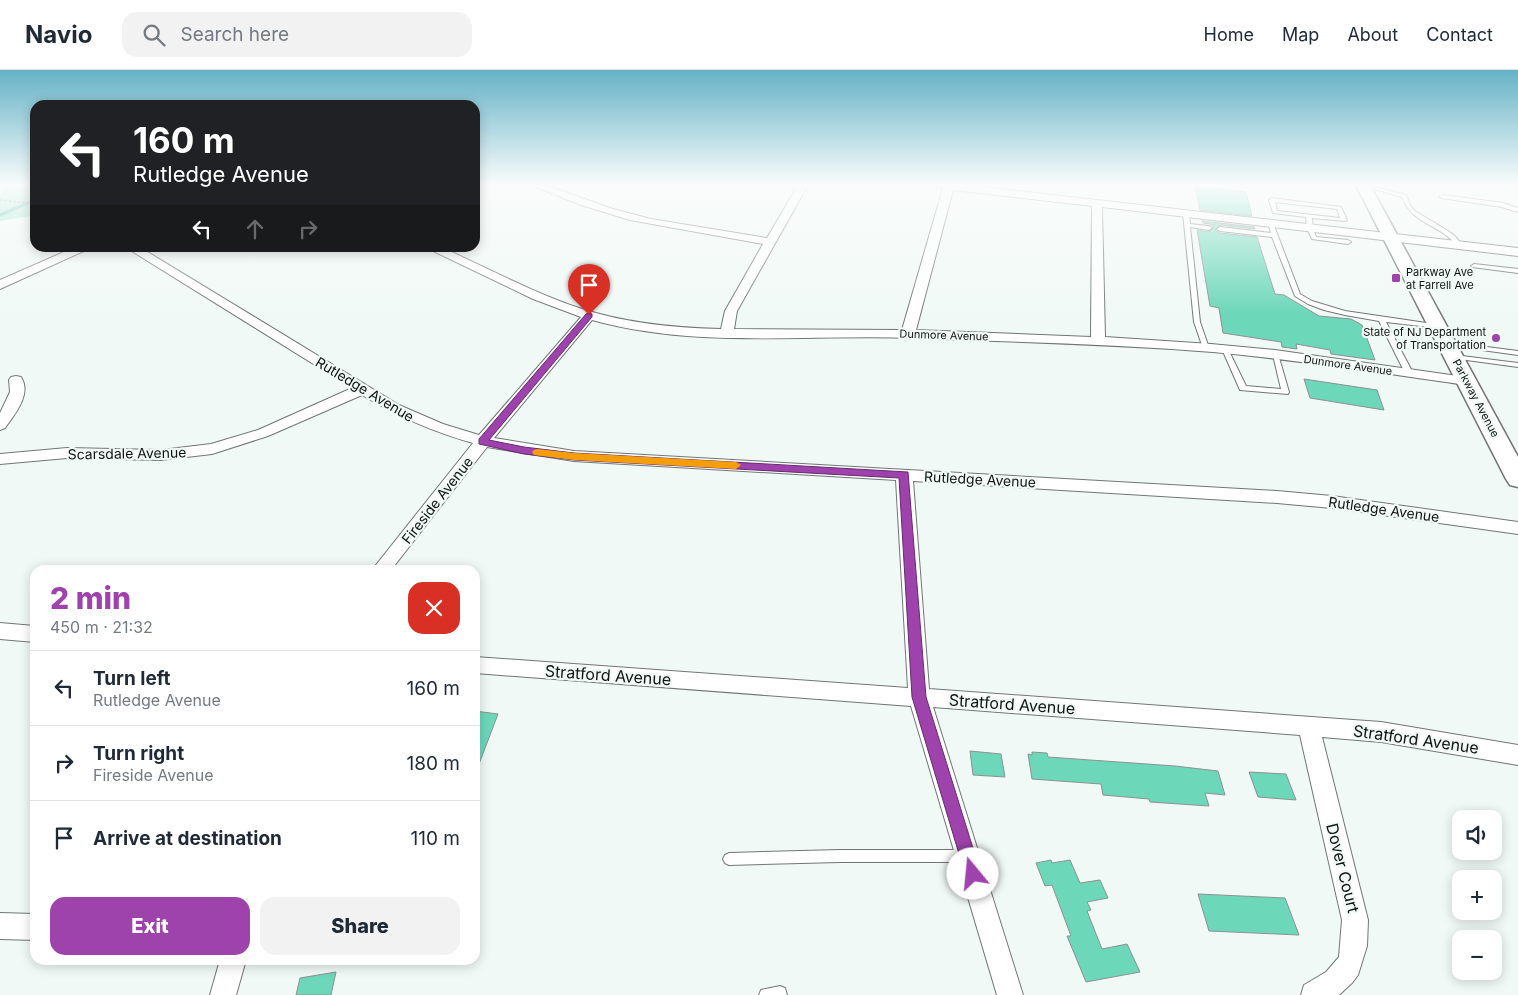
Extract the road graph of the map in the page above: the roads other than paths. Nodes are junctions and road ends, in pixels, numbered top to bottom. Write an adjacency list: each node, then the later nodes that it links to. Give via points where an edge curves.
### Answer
1 (692, 228): 14 (street)
2 (778, 228): 14 (street)
3 (934, 228): 28 (street)
4 (1098, 228): 29 (street)
5 (1187, 228): 30 (lane, via 1198,322)
6 (1272, 228): 12 (lane)
7 (1310, 228): 15 (lane, via 1314,238)
8 (1312, 228): 13 (street)
9 (1386, 228): 13 (main road, Parkway Avenue)
10 (1440, 228): 16 (lane, via 1452,234)
11 (1220, 229): 12 (lane)
12 (1274, 235): 25 (lane, via 1297,295 1321,307)
13 (1391, 237): 16 (street); 26 (main road, Parkway Avenue)
14 (770, 242): 27 (street, via 731,311)
15 (1348, 242)
16 (1459, 245): 20 (street)
17 (73, 252): 23 (street)
18 (141, 252): 39 (street, Rutledge Avenue)
19 (444, 252): 24 (street, Dunmore Avenue)
20 (1518, 252)
21 (1474, 266): 22 (lane)
22 (1518, 271)
23 (0, 285)
24 (589, 315): 27 (street, Dunmore Avenue, via 656,328); 43 (street, Fireside Avenue)
25 (1381, 318): 26 (lane); 36 (lane)
26 (1438, 326): 32 (main road, Parkway Avenue)
27 (727, 332): 28 (street, Dunmore Avenue)
28 (908, 334): 29 (street, Dunmore Avenue)
29 (1098, 342): 30 (street, Dunmore Avenue)
30 (1206, 348): 31 (street, Dunmore Avenue)
31 (1225, 349): 34 (street, Dunmore Avenue); 40 (lane)
32 (1451, 350): 33 (lane); 35 (lane); 38 (main road, Parkway Avenue)
33 (1518, 353)
34 (1276, 355): 36 (street, Dunmore Avenue); 41 (lane)
35 (1518, 365)
36 (1409, 373): 38 (street, Dunmore Avenue)
37 (16, 380): 42 (street, via 18,393)
38 (1467, 381): 46 (main road, Parkway Avenue)
39 (362, 388): 43 (street, Rutledge Avenue, via 420,421); 44 (street, Scarsdale Avenue, via 263,433 212,449 161,455 66,453)
40 (1243, 388): 41 (lane)
41 (1286, 392)
42 (0, 425)
43 (482, 442): 45 (street, Rutledge Avenue, via 574,456); 48 (street, Fireside Avenue)
44 (0, 459)
45 (904, 475): 47 (street, Rutledge Avenue, via 1277,497); 52 (street)
46 (1518, 479)
47 (1518, 528)
48 (385, 565)
49 (0, 631): 50 (street)
50 (30, 634)
51 (480, 665): 52 (street, Stratford Avenue)
52 (919, 697): 53 (street, Stratford Avenue); 55 (street)
53 (1309, 726): 54 (street, Stratford Avenue, via 1381,732); 64 (street, Dover Court, via 1355,920 1356,945 1348,967 1332,986)
54 (1518, 755)
55 (968, 856): 56 (lane); 63 (street)
56 (729, 859)
57 (0, 926): 58 (street)
58 (30, 927)
59 (232, 965): 60 (street)
60 (223, 995)
61 (766, 995): 62 (lane)
62 (780, 995)
63 (1010, 995)
64 (1314, 995)

